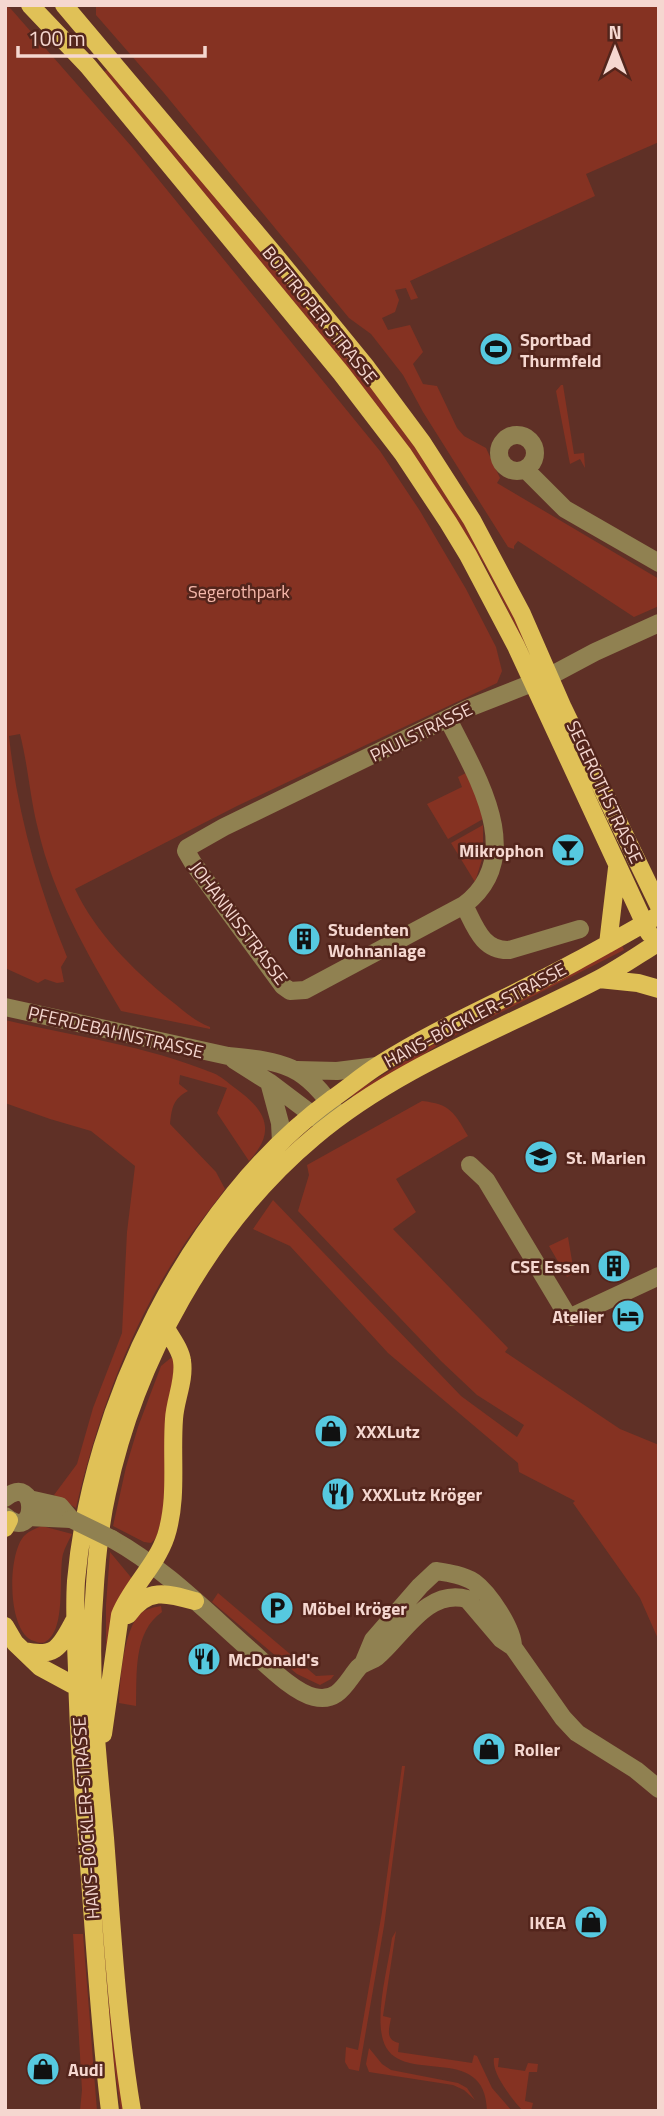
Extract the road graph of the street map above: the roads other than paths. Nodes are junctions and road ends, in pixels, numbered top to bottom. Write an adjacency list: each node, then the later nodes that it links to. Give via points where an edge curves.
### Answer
1 (30, 5): 4 (main road, BOTTROPER STRASSE)
2 (64, 5): 3 (main road, BOTTROPER STRASSE)
3 (78, 20): 4 (main road); 8 (main road, BOTTROPER STRASSE, via 368,368 422,442 494,559)
4 (55, 29): 8 (main road, BOTTROPER STRASSE, via 258,271 403,454 468,555 516,646)
5 (525, 469): 6 (street, via 565,509)
6 (659, 563)
7 (659, 623): 8 (street, PAULSTRASSE)
8 (542, 680): 9 (street, PAULSTRASSE); 11 (main road, SEGEROTHSTRASSE); 13 (main road, SEGEROTHSTRASSE, via 563,708)
9 (448, 719): 10 (street, PAULSTRASSE); 12 (street, via 483,788 493,823 493,861 479,893)
10 (187, 848): 12 (street, JOHANNISSTRASSE, via 193,863 290,990 305,990)
11 (617, 868): 14 (main road, SEGEROTHSTRASSE); 16 (main road)
12 (464, 905): 15 (street, via 482,939 499,950)
13 (659, 906)
14 (651, 919): 16 (main road, HANS-BÖCKLER-STRASSE); 17 (main road, SEGEROTHSTRASSE)
15 (580, 929)
16 (608, 944): 22 (main road, HANS-BÖCKLER-STRASSE)
17 (657, 948): 18 (main road, HANS-BÖCKLER-STRASSE)
18 (600, 979): 19 (main road); 27 (main road, HANS-BÖCKLER-STRASSE, via 432,1058)
19 (659, 989)
20 (5, 1007): 21 (street, PFERDEBAHNSTRASSE)
21 (228, 1056): 23 (street, PFERDEBAHNSTRASSE); 24 (street, PFERDEBAHNSTRASSE)
22 (377, 1066): 23 (street); 25 (main road, HANS-BÖCKLER-STRASSE)
23 (297, 1070): 25 (street, PFERDEBAHNSTRASSE)
24 (269, 1082): 26 (street, PFERDEBAHNSTRASSE); 28 (street)
25 (329, 1101): 26 (main road, HANS-BÖCKLER-STRASSE); 27 (street, PFERDEBAHNSTRASSE)
26 (312, 1116): 27 (street, PFERDEBAHNSTRASSE); 28 (main road, HANS-BÖCKLER-STRASSE)
27 (334, 1121): 31 (main road, HANS-BÖCKLER-STRASSE, via 277,1171 225,1231)
28 (281, 1142): 36 (main road, HANS-BÖCKLER-STRASSE, via 211,1224 153,1320 131,1370 91,1490 76,1580)
29 (470, 1165): 30 (street, via 486,1180 567,1315)
30 (659, 1276)
31 (166, 1328): 34 (main road, via 182,1357 183,1371 173,1421 171,1513); 43 (main road, HANS-BÖCKLER-STRASSE, via 123,1432 100,1534 93,1605)
32 (17, 1498): 33 (street, via 22,1521); 34 (street, bridge, via 60,1506 71,1519)
33 (7, 1522)
34 (152, 1563): 35 (street); 38 (main road, via 125,1602)
35 (195, 1601): 38 (main road, via 153,1595 136,1603); 41 (street, via 273,1670 315,1698 340,1693)
36 (75, 1618): 40 (main road, via 53,1651 42,1655); 42 (main road, HANS-BÖCKLER-STRASSE)
37 (5, 1626): 40 (main road)
38 (118, 1629): 43 (main road)
39 (513, 1647): 41 (street, via 472,1603 452,1597 415,1616 376,1658); 41 (street, via 513,1637 475,1583 436,1571 373,1640); 44 (street, via 577,1733)
40 (24, 1651): 42 (main road, via 40,1667)
41 (363, 1664)
42 (77, 1687): 45 (main road, HANS-BÖCKLER-STRASSE)
43 (98, 1758): 46 (main road, HANS-BÖCKLER-STRASSE, via 120,2024)
44 (659, 1789)
45 (110, 2111)
46 (132, 2111)

